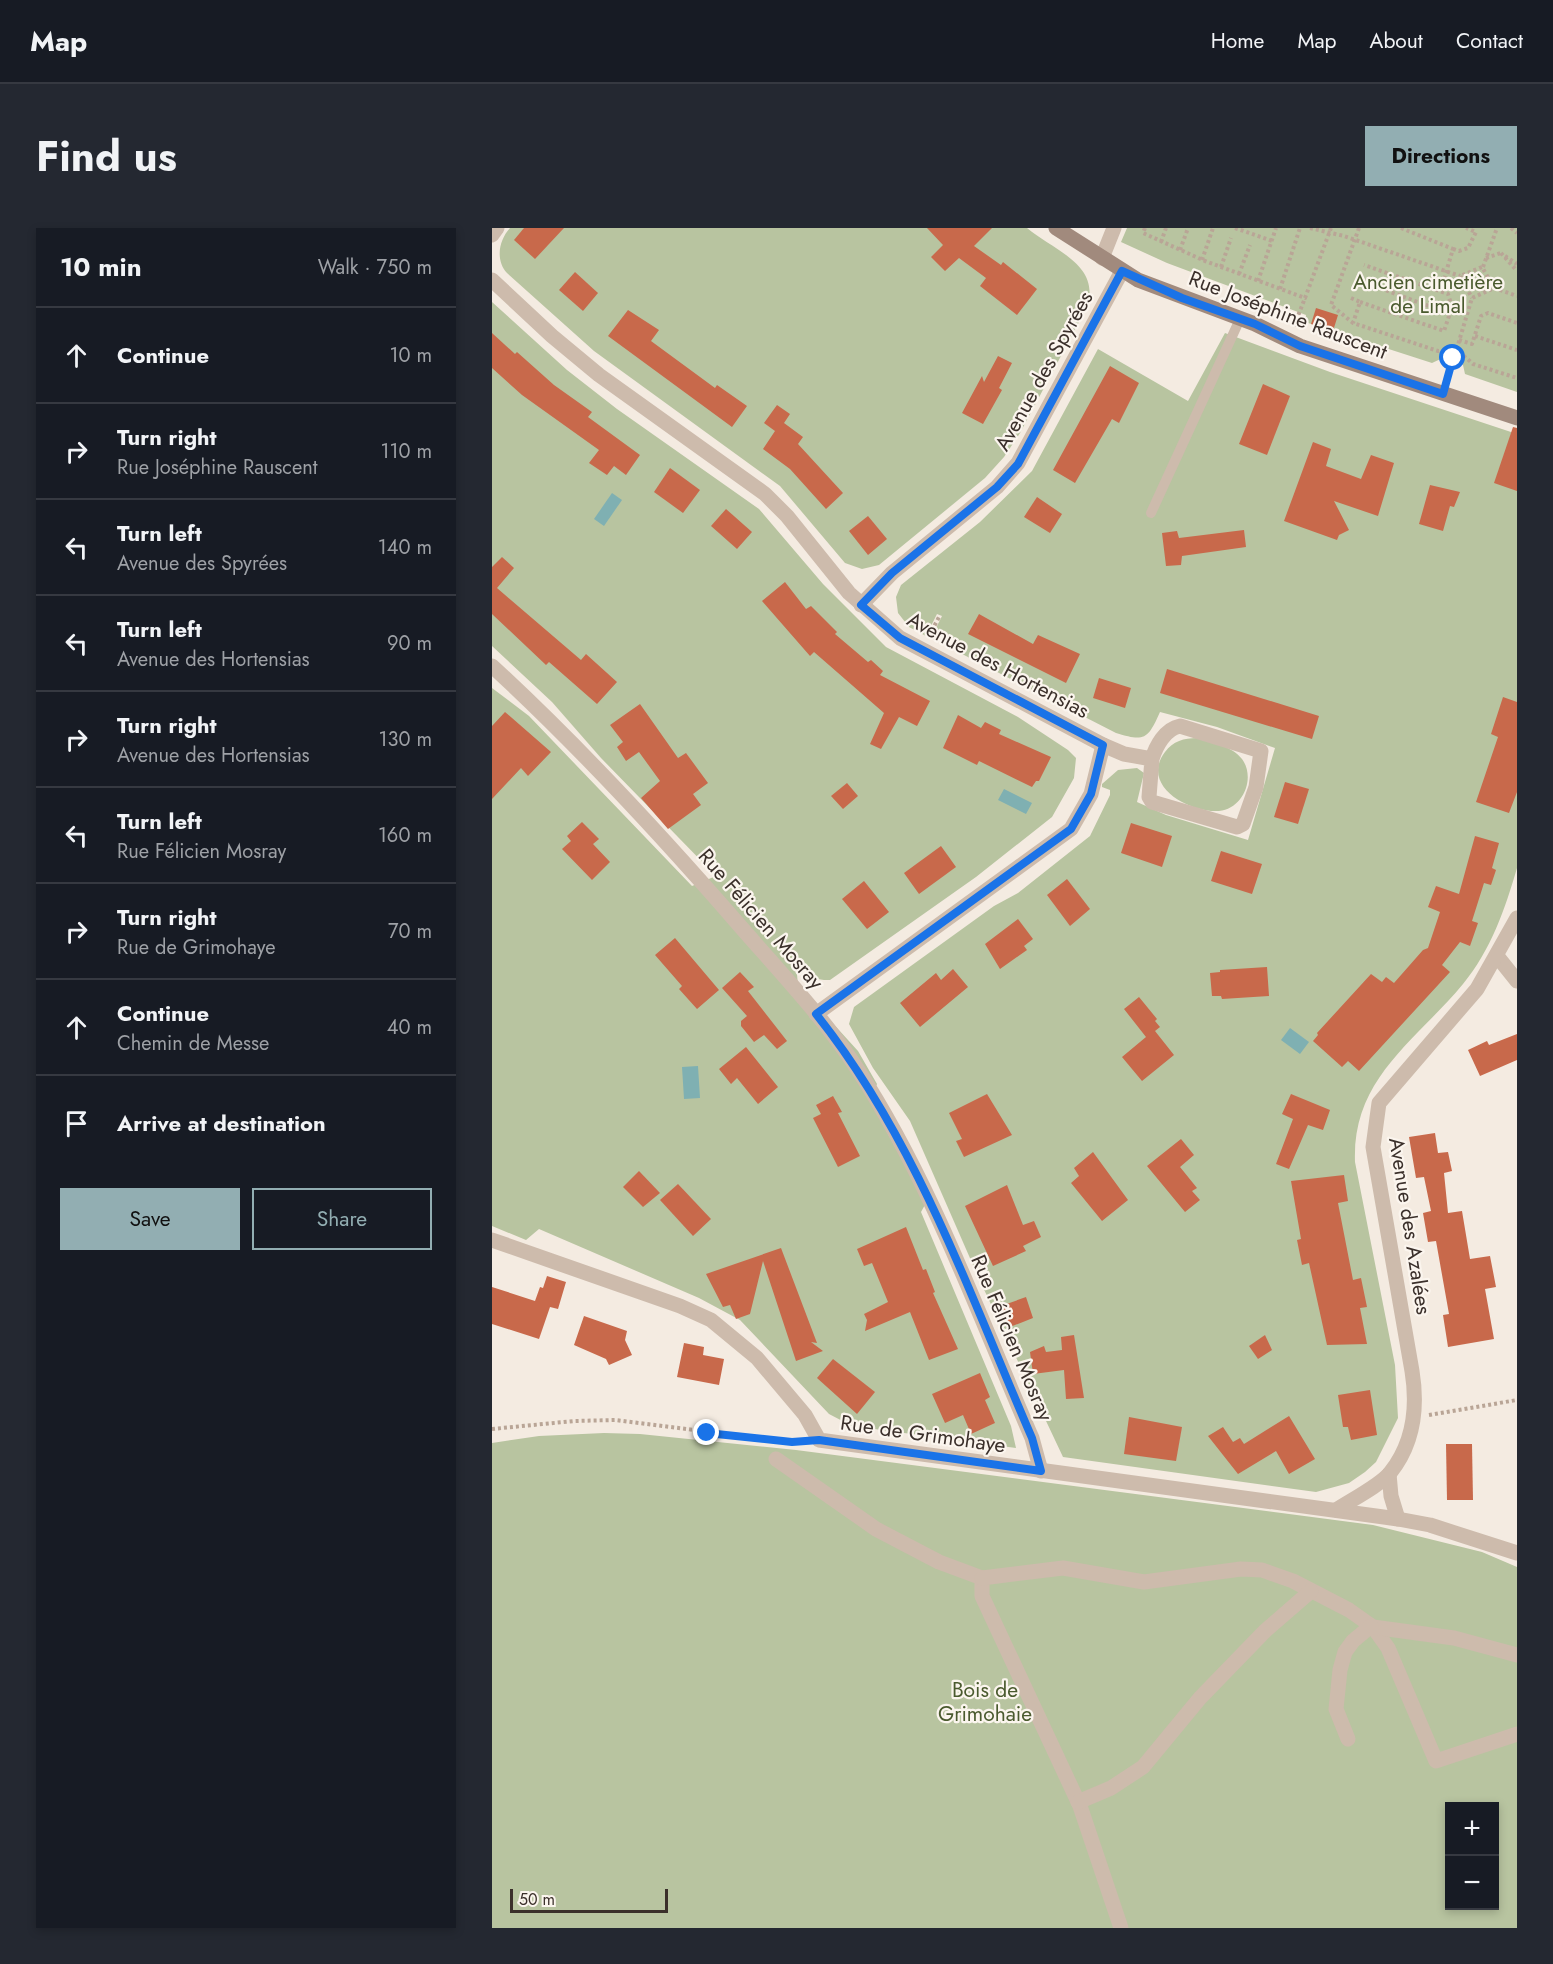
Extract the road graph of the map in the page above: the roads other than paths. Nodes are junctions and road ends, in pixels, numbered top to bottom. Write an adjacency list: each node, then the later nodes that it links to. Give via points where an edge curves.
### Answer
1 (496, 228): 4 (street)
2 (1056, 228): 5 (street, Rue Joséphine Rauscent)
3 (1114, 228): 5 (street)
4 (492, 235)
5 (1101, 258): 6 (street, Rue Joséphine Rauscent)
6 (1122, 271): 8 (street, Rue Joséphine Rauscent); 11 (street, Avenue des Spyrées, via 1012,471 892,573)
7 (492, 280): 11 (street, Avenue des Hortensias, via 599,375 765,494)
8 (1240, 319): 9 (street, Rue Joséphine Rauscent, via 1289,340); 10 (lane)
9 (1517, 418)
10 (1151, 513)
11 (861, 605): 13 (street, Avenue des Hortensias, via 900,638)
12 (492, 666): 18 (street, Rue Félicien Mosray, via 549,718 705,885)
13 (1103, 745): 14 (street); 18 (street, Avenue des Hortensias, via 1091,794 1071,829)
14 (1152, 759): 14 (street, via 1159,741 1180,726 1261,751 1256,787 1243,824 1237,827 1152,802)
15 (1517, 918): 16 (street, Avenue des Azalées)
16 (1497, 956): 17 (street); 22 (street, Avenue des Azalées, via 1477,989 1379,1103 1374,1124 1372,1147 1412,1371 1415,1417 1407,1445)
17 (1517, 981)
18 (816, 1014): 21 (street, Rue Félicien Mosray, via 859,1071 917,1173 1032,1438)
19 (492, 1240): 21 (street, Rue de Grimohaye, via 711,1320 757,1358 805,1415 819,1440)
20 (776, 1458): 26 (street, via 876,1529 939,1562)
21 (1041, 1471): 23 (street, Rue de Grimohaye)
22 (1389, 1474): 23 (street, Avenue des Azalées); 24 (street)
23 (1336, 1510): 24 (street, Rue de Grimohaye)
24 (1398, 1519): 25 (street, Rue de Grimohaye, via 1430,1525)
25 (1517, 1553)
26 (982, 1578): 27 (street, via 1063,1568 1152,1581 1252,1570 1279,1576); 32 (street, via 982,1596 994,1626)
27 (1311, 1591): 28 (street); 32 (street, via 1265,1630 1174,1726 1143,1767 1111,1788)
28 (1372, 1627): 29 (street, via 1454,1638); 30 (street, via 1388,1648 1437,1761); 31 (street, via 1353,1641 1340,1670 1336,1709)
29 (1517, 1655)
30 (1517, 1734)
31 (1348, 1739)
32 (1078, 1802): 33 (street)
33 (1121, 1928)

